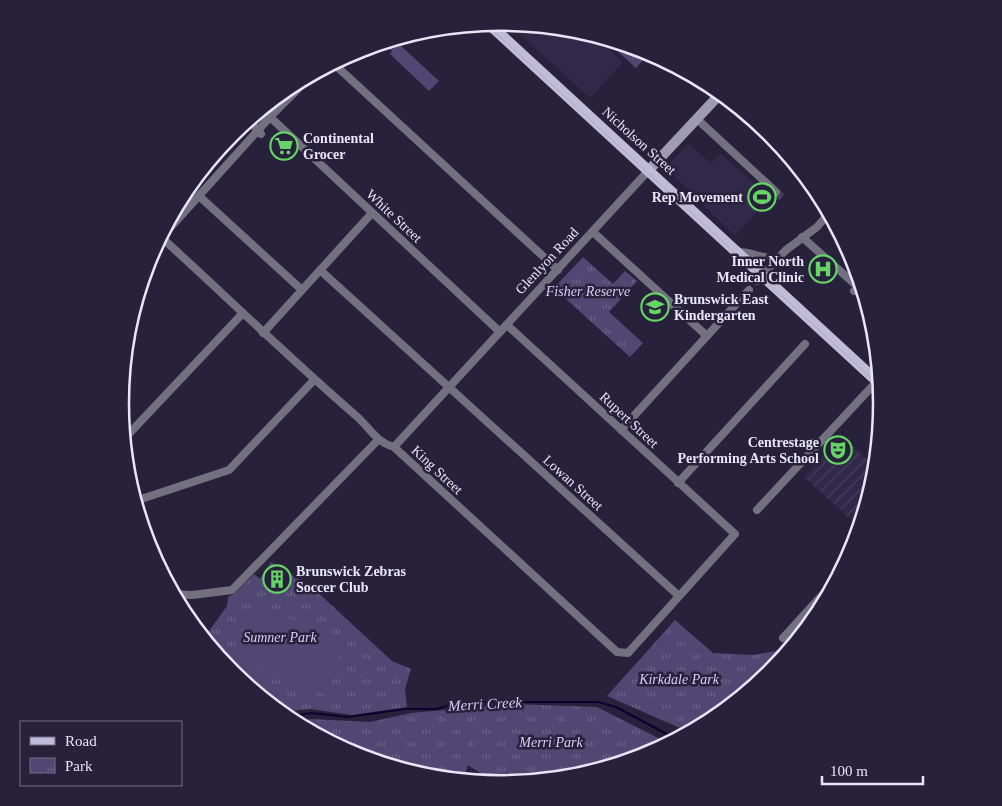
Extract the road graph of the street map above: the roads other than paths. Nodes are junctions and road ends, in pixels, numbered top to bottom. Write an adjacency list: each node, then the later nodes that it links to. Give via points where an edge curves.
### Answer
1 (497, 31): 9 (main road, Nicholson Street)
2 (339, 69): 21 (street)
3 (295, 94): 5 (street)
4 (715, 99): 6 (street, Glenlyon Road)
5 (271, 119): 8 (street); 12 (street, White Street)
6 (697, 119): 9 (street, Glenlyon Road); 10 (street)
7 (255, 125): 8 (street)
8 (261, 130): 11 (street)
9 (649, 170): 15 (street, Glenlyon Road); 18 (main road, Nicholson Street)
10 (776, 192)
11 (199, 196): 13 (street); 24 (street)
12 (372, 213): 20 (street); 29 (street, White Street)
13 (178, 218)
14 (824, 219): 16 (street)
15 (593, 232): 21 (street, Glenlyon Road); 30 (street)
16 (802, 237): 19 (street); 23 (street)
17 (166, 243): 26 (street, King Street)
18 (737, 252): 19 (street); 22 (main road, Nicholson Street)
19 (778, 258): 22 (street)
20 (320, 270): 24 (street); 34 (street, Lowan Street)
21 (558, 270): 27 (street, Glenlyon Road)
22 (760, 278): 32 (main road, Nicholson Street)
23 (852, 282)
24 (302, 290): 28 (street)
25 (749, 290): 30 (street)
26 (243, 313): 28 (street, King Street); 37 (street)
27 (507, 325): 29 (street, Glenlyon Road); 36 (street, Rupert Street)
28 (263, 332): 33 (street, King Street)
29 (500, 332): 34 (street, Glenlyon Road)
30 (707, 336): 36 (street)
31 (805, 344): 40 (street)
32 (872, 375)
33 (314, 380): 38 (street, King Street, via 357,416); 41 (street, via 229,470)
34 (449, 388): 39 (street, Glenlyon Road); 44 (street, Lowan Street)
35 (872, 388): 42 (street)
36 (621, 430): 40 (street, Rupert Street)
37 (130, 432)
38 (378, 440): 39 (street, King Street); 43 (street, via 232,590)
39 (394, 447): 44 (street, King Street, via 617,652 628,653)
40 (678, 482): 44 (street, Rupert Street, via 735,534)
41 (142, 499)
42 (757, 510)
43 (182, 594)
44 (679, 596)
45 (813, 605): 46 (street)
46 (783, 638)

